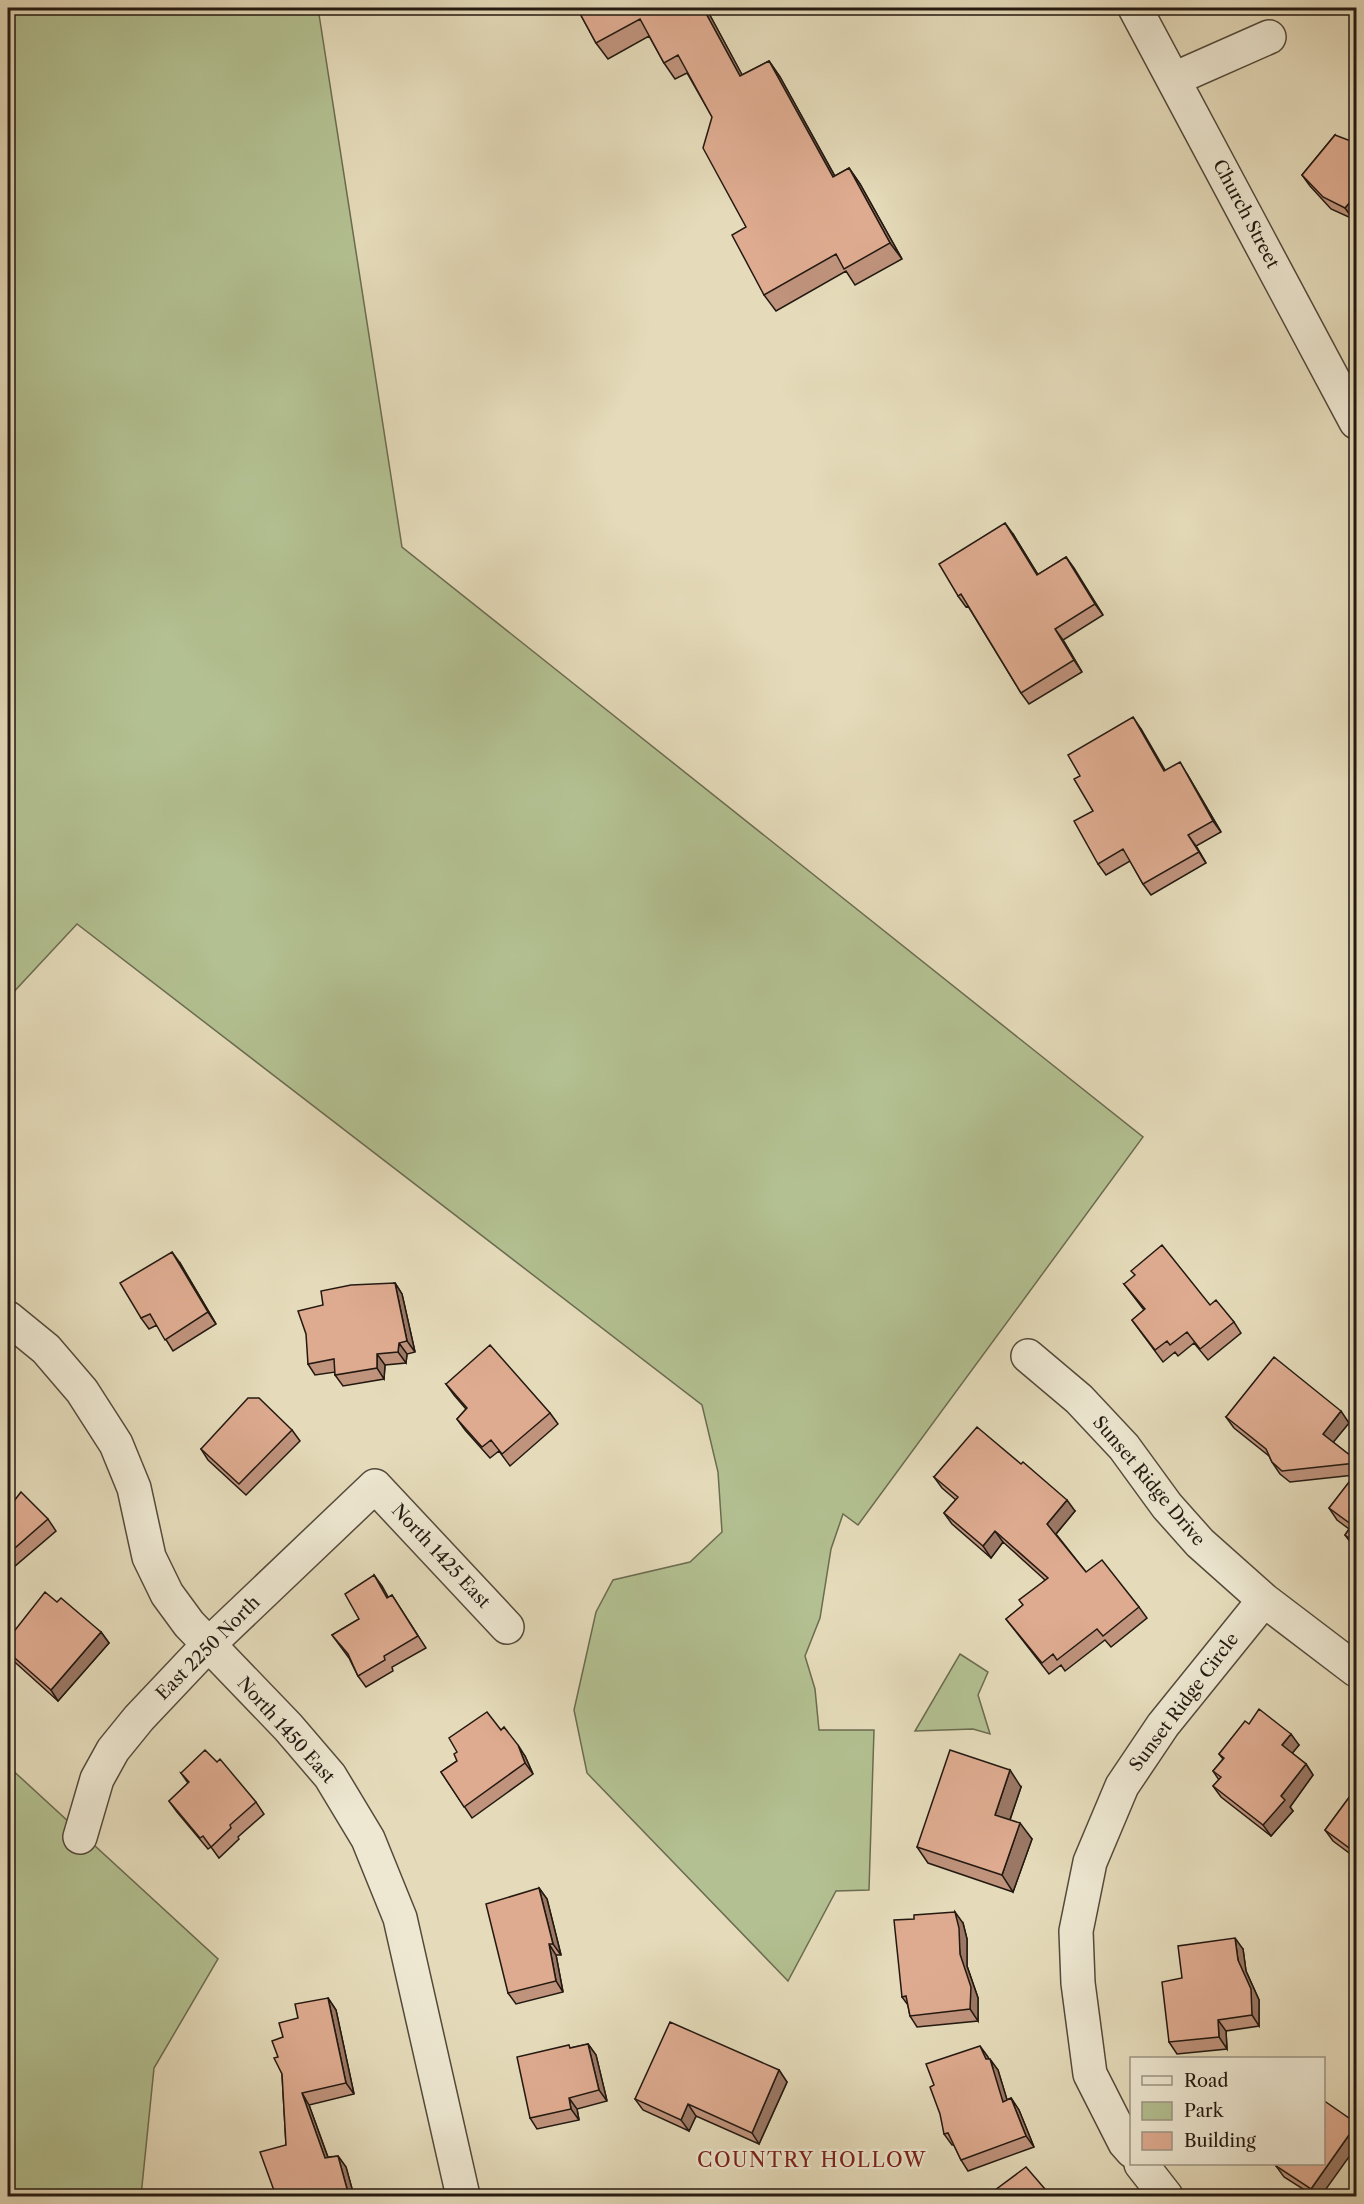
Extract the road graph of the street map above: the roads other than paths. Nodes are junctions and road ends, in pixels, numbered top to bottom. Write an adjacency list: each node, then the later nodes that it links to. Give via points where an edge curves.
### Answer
1 (1135, 8): 3 (street, Church Street)
2 (1269, 37): 3 (street)
3 (1174, 79): 4 (street, Church Street)
4 (1356, 422)
5 (8, 1318): 10 (street, North 1450 East, via 46,1349 82,1391 116,1444 134,1488 149,1557 167,1594)
6 (1028, 1356): 8 (street, Sunset Ridge Drive, via 1078,1399 1124,1447 1193,1535)
7 (375, 1486): 9 (street, North 1425 East); 10 (street, East 2250 North)
8 (1264, 1600): 11 (street, Sunset Ridge Drive); 13 (street, Sunset Ridge Circle, via 1163,1725 1122,1786 1090,1862 1076,1931 1078,1983 1090,2074)
9 (507, 1627)
10 (208, 1645): 12 (street, East 2250 North, via 113,1750 97,1779); 15 (street, North 1450 East, via 330,1776 368,1839 400,1918)
11 (1356, 1670)
12 (80, 1837)
13 (1130, 2149)
14 (1143, 2165): 16 (street)
15 (463, 2196)
16 (1166, 2196)

